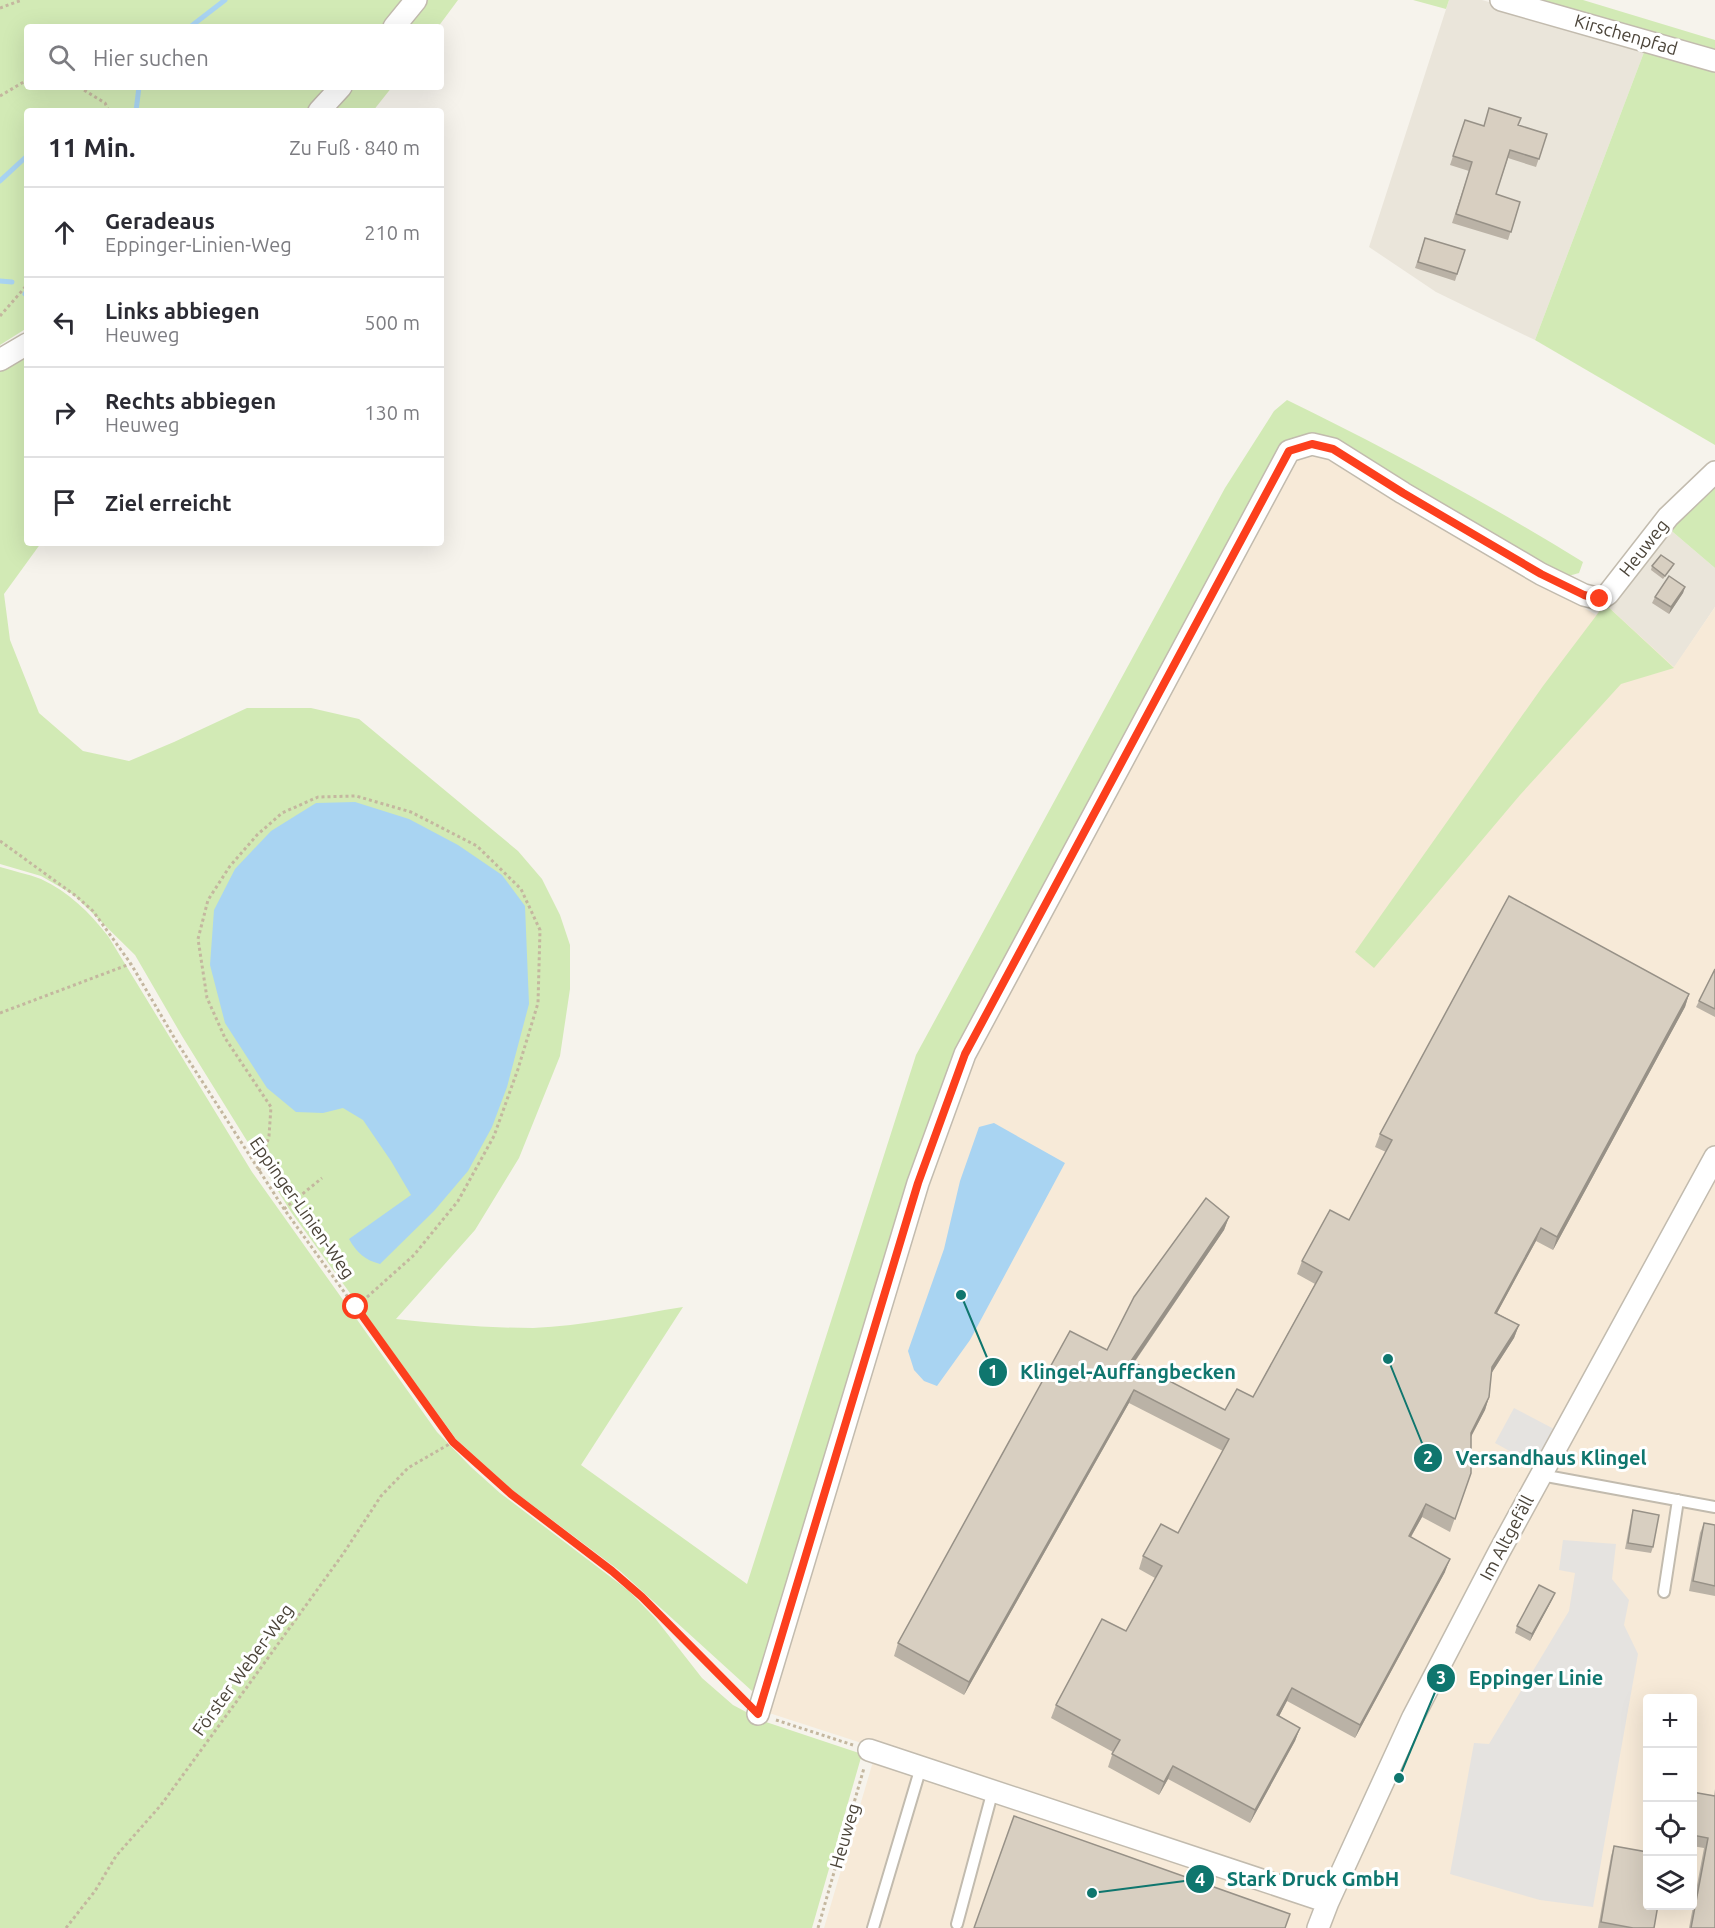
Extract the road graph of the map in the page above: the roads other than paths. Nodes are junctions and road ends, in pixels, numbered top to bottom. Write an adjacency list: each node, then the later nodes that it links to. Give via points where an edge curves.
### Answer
1 (416, 0): 3 (street)
2 (1501, 0): 4 (street, Kirschenpfad)
3 (396, 24)
4 (1715, 61)
5 (338, 90): 6 (street)
6 (322, 108)
7 (24, 346): 8 (street)
8 (0, 360)
9 (1715, 472): 15 (street, Heuweg, via 1668,517 1600,599 1541,574 1333,449 1312,444 1289,451 965,1054 918,1183)
10 (1715, 1157): 11 (street, Im Altgefäll)
11 (1541, 1475): 12 (lane); 19 (street, Im Altgefäll, via 1413,1717)
12 (1678, 1500): 13 (lane); 14 (lane)
13 (1715, 1507)
14 (1664, 1592)
15 (758, 1714)
16 (869, 1750): 17 (street)
17 (921, 1767): 18 (street); 21 (lane)
18 (993, 1790): 19 (street); 20 (lane)
19 (1328, 1902): 22 (street, Im Altgefäll)
20 (957, 1924)
21 (873, 1928)
22 (1318, 1928)

